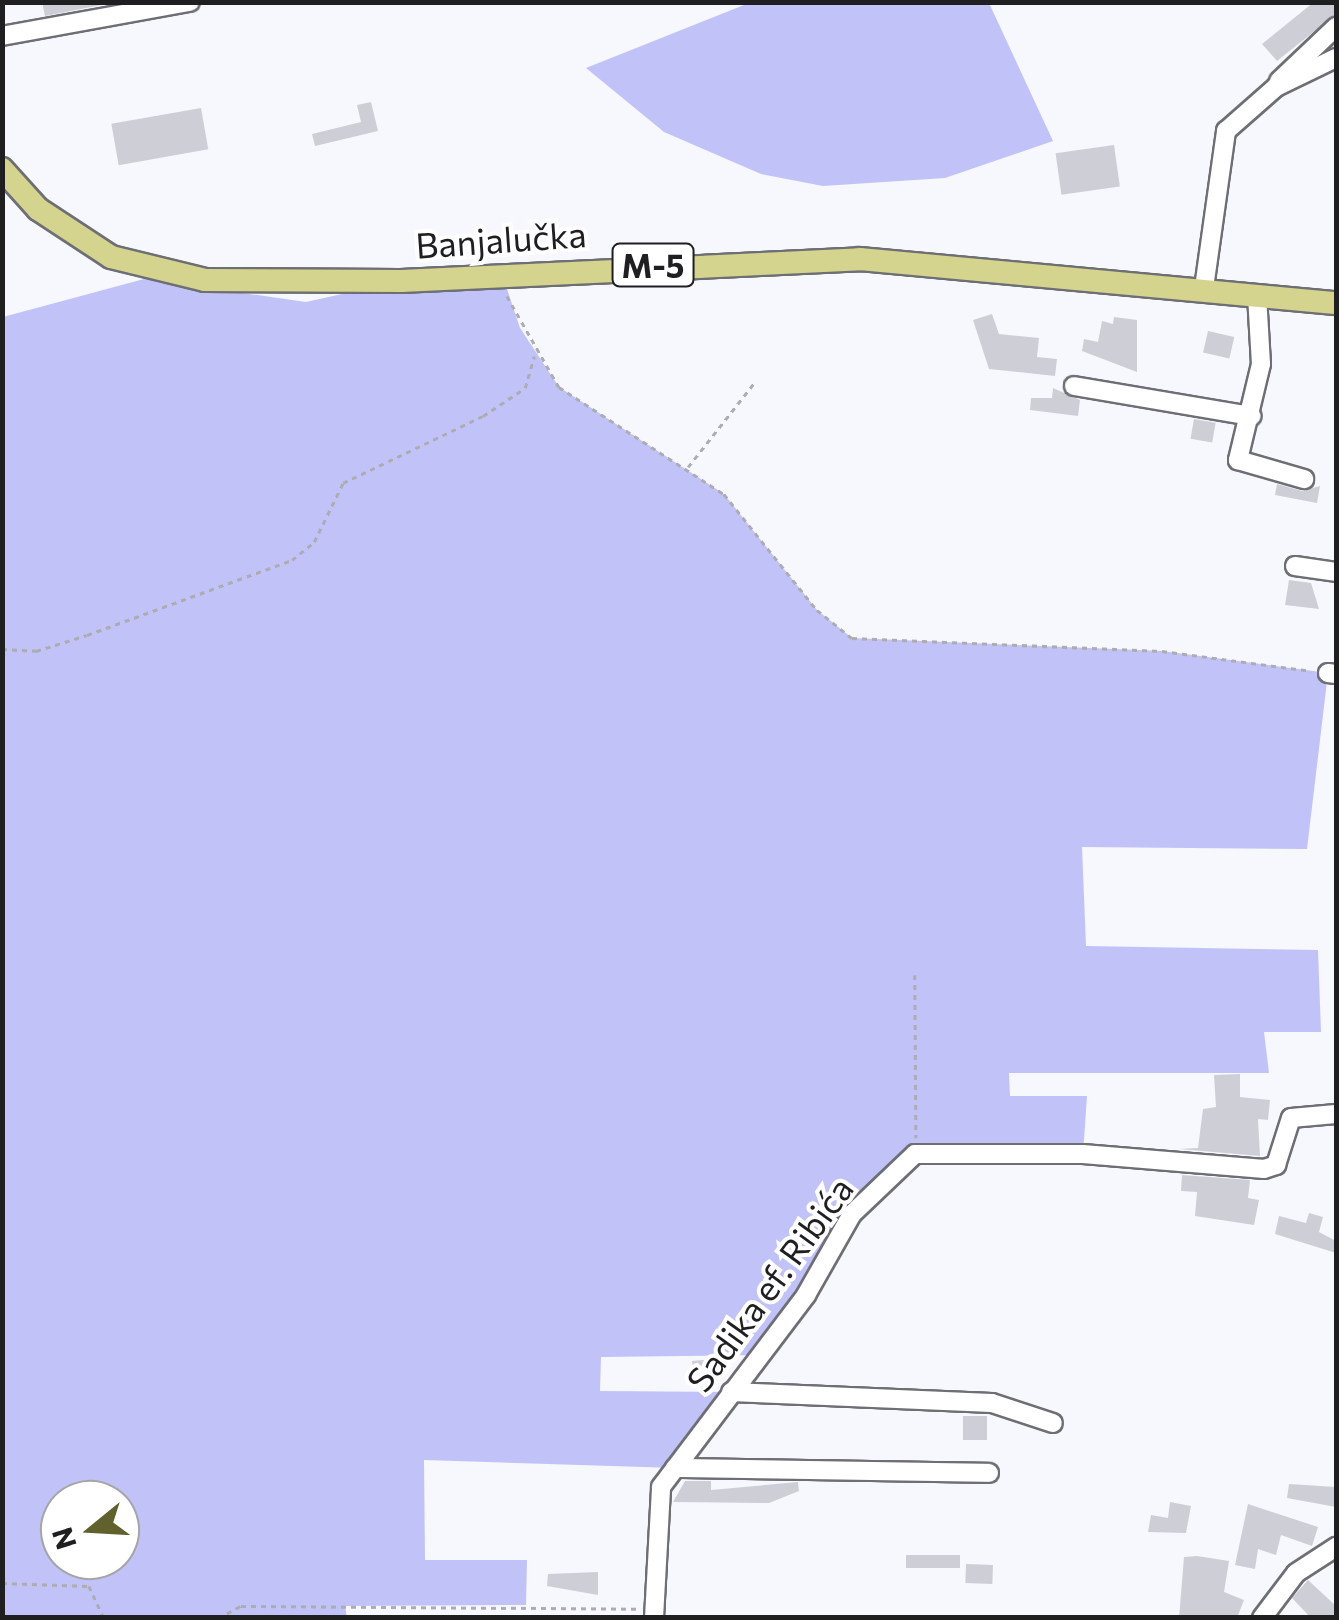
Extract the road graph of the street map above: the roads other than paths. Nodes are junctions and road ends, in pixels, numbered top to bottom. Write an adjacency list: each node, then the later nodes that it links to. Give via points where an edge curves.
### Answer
1 (190, 2): 3 (street)
2 (1336, 27): 5 (street)
3 (2, 36)
4 (1336, 58): 5 (street)
5 (1276, 87): 7 (street, via 1226,130)
6 (2, 170): 7 (main road, Banjalučka / M-5, via 54,220 111,257 150,269 275,284 860,259)
7 (1204, 288): 8 (main road, Banjalučka / M-5)
8 (1258, 295): 9 (main road, Banjalučka / M-5); 11 (street, via 1261,364)
9 (1336, 303)
10 (1074, 386): 11 (street)
11 (1250, 416): 12 (street, via 1240,465)
12 (1304, 479)
13 (1295, 566): 14 (street)
14 (1336, 572)
15 (1336, 1114): 16 (street, Sadika ef. Ribića, via 1291,1118 1270,1168 1083,1154 916,1154 852,1214 806,1294)
16 (730, 1392): 17 (street, via 992,1403); 18 (street, Sadika ef. Ribića)
17 (1053, 1423)
18 (675, 1468): 19 (street); 21 (street, Sadika ef. Ribića, via 656,1498)
19 (989, 1473)
20 (1336, 1547): 22 (street, via 1296,1573)
21 (654, 1614)
22 (1262, 1618)

